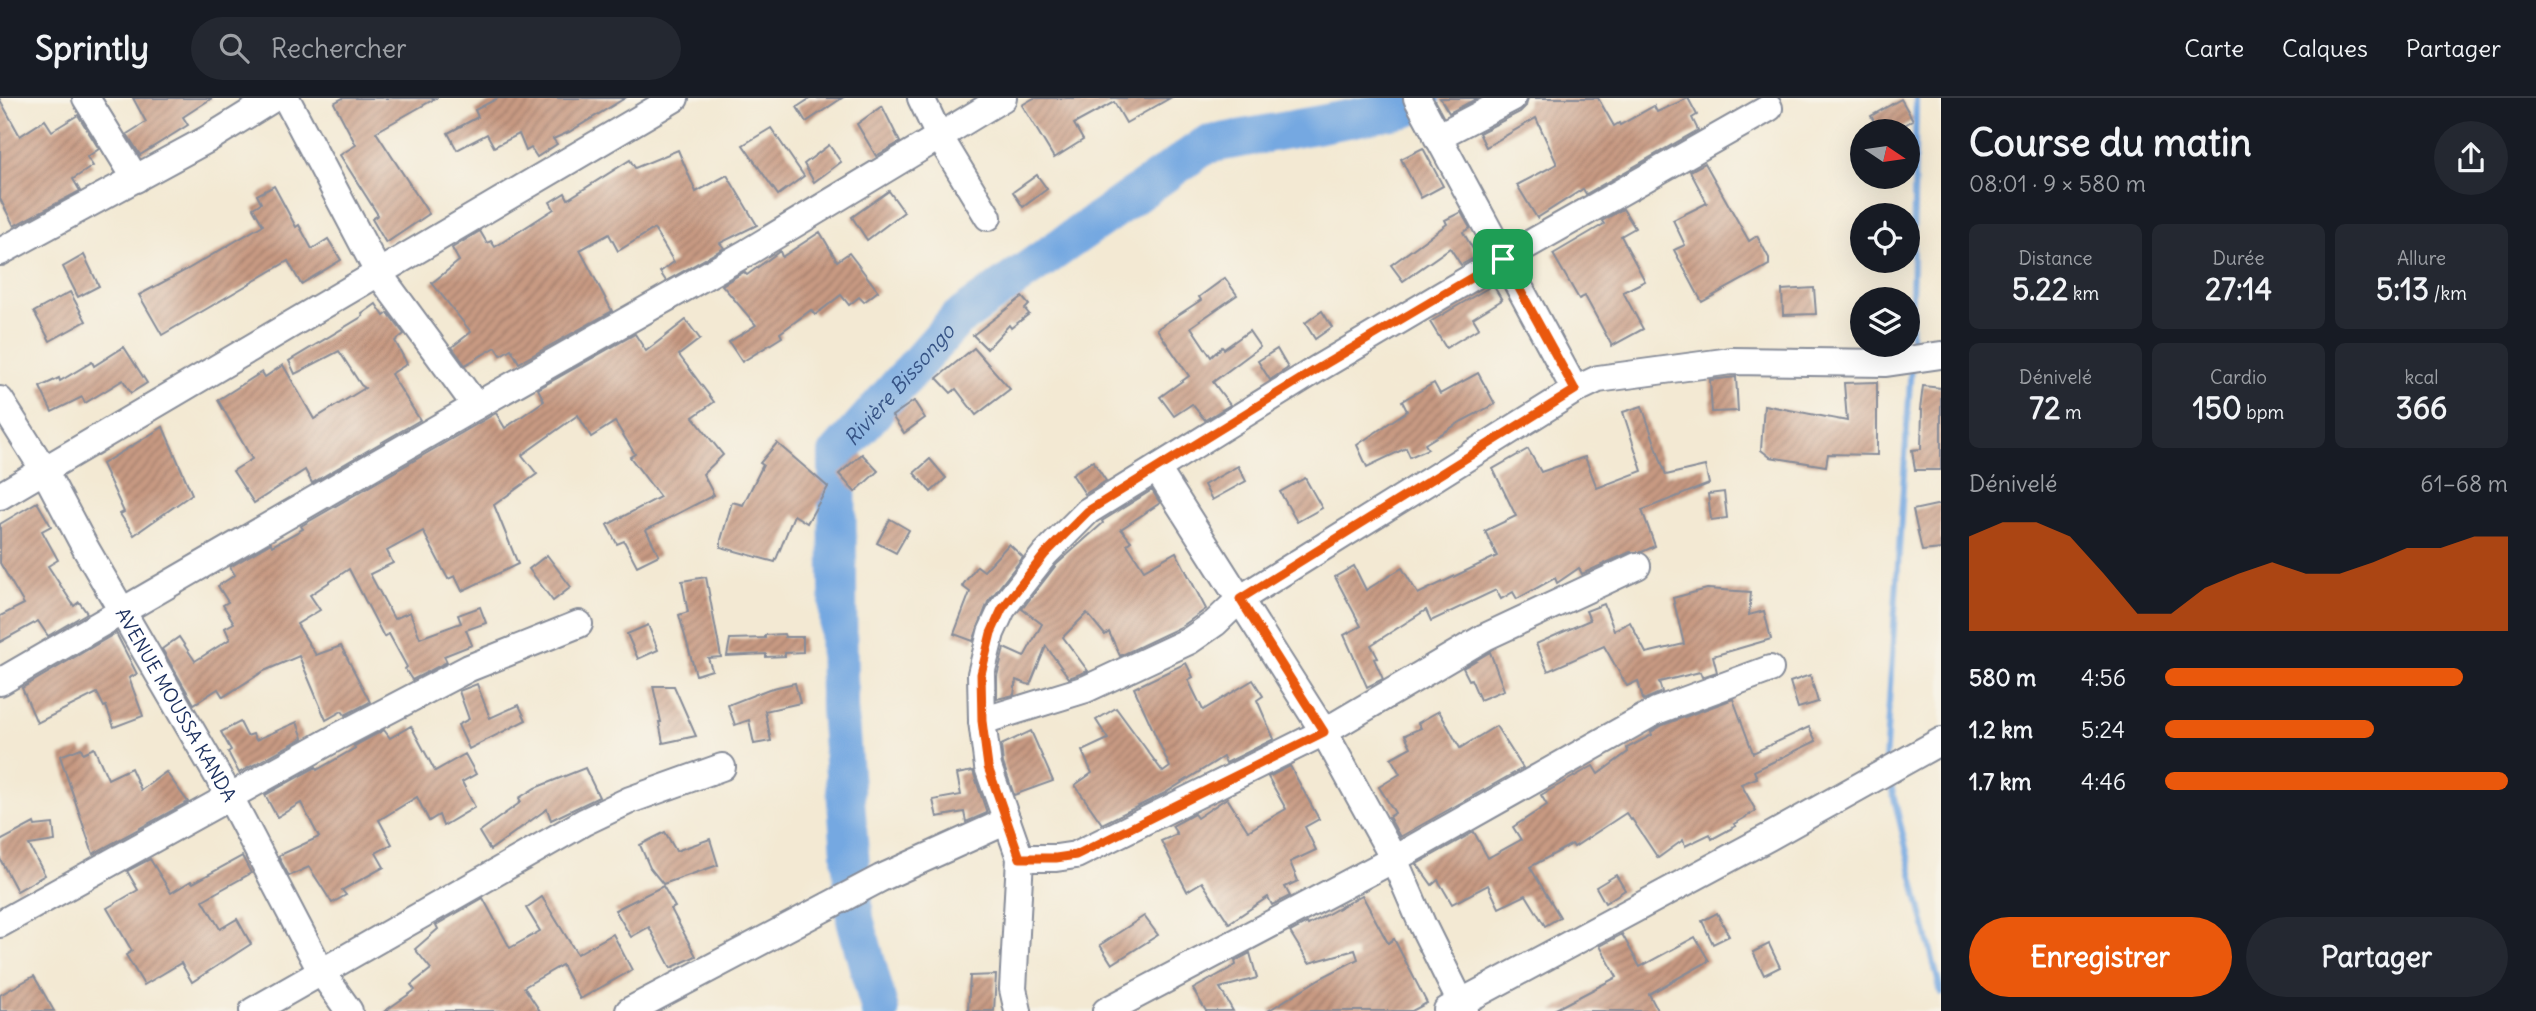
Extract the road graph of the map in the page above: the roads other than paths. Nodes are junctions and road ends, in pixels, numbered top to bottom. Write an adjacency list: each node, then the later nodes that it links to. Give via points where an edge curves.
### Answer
1 (86, 98): 12 (street)
2 (274, 98): 12 (street)
3 (286, 98): 16 (street)
4 (675, 98): 16 (street)
5 (921, 98): 10 (street)
6 (1003, 98): 10 (street)
7 (1417, 98): 11 (street)
8 (1512, 98): 11 (street)
9 (1769, 108): 15 (street)
10 (939, 136): 13 (street); 20 (street, via 748,252)
11 (1437, 137): 15 (street)
12 (136, 179): 14 (street)
13 (988, 217)
14 (0, 252)
15 (1503, 259): 18 (street); 21 (street)
16 (379, 274): 20 (street); 22 (street)
17 (1941, 355): 18 (street, via 1886,363 1731,361 1598,379)
18 (1575, 390): 25 (street)
19 (0, 400): 22 (street, AVENUE MOUSSA KANDA)
20 (476, 406): 26 (street)
21 (1157, 469): 25 (street); 30 (street, via 1088,511 1045,554 1002,609 981,674)
22 (44, 470): 23 (street); 26 (street, AVENUE MOUSSA KANDA)
23 (0, 496)
24 (1637, 566): 31 (street, via 1485,637)
25 (1240, 599): 30 (street, via 1189,642 1086,689); 31 (street)
26 (122, 612): 29 (street); 34 (street, AVENUE MOUSSA KANDA)
27 (579, 624): 34 (street, via 469,668)
28 (1770, 669): 37 (street, via 1656,711)
29 (0, 682)
30 (982, 721): 35 (street, via 988,767)
31 (1324, 732): 36 (street, via 1076,855); 37 (street)
32 (1941, 741): 40 (street)
33 (722, 767): 39 (street, via 584,822)
34 (230, 797): 38 (street); 39 (street, AVENUE MOUSSA KANDA)
35 (1007, 821): 36 (street); 43 (street, via 881,878)
36 (1020, 858): 44 (street, via 1013,989)
37 (1394, 859): 40 (street); 45 (street)
38 (0, 924)
39 (323, 973): 41 (street); 42 (street, AVENUE MOUSSA KANDA)
40 (1457, 1008)
41 (253, 1011)
42 (349, 1011)
43 (629, 1011)
44 (1018, 1011)
45 (1106, 1011)

